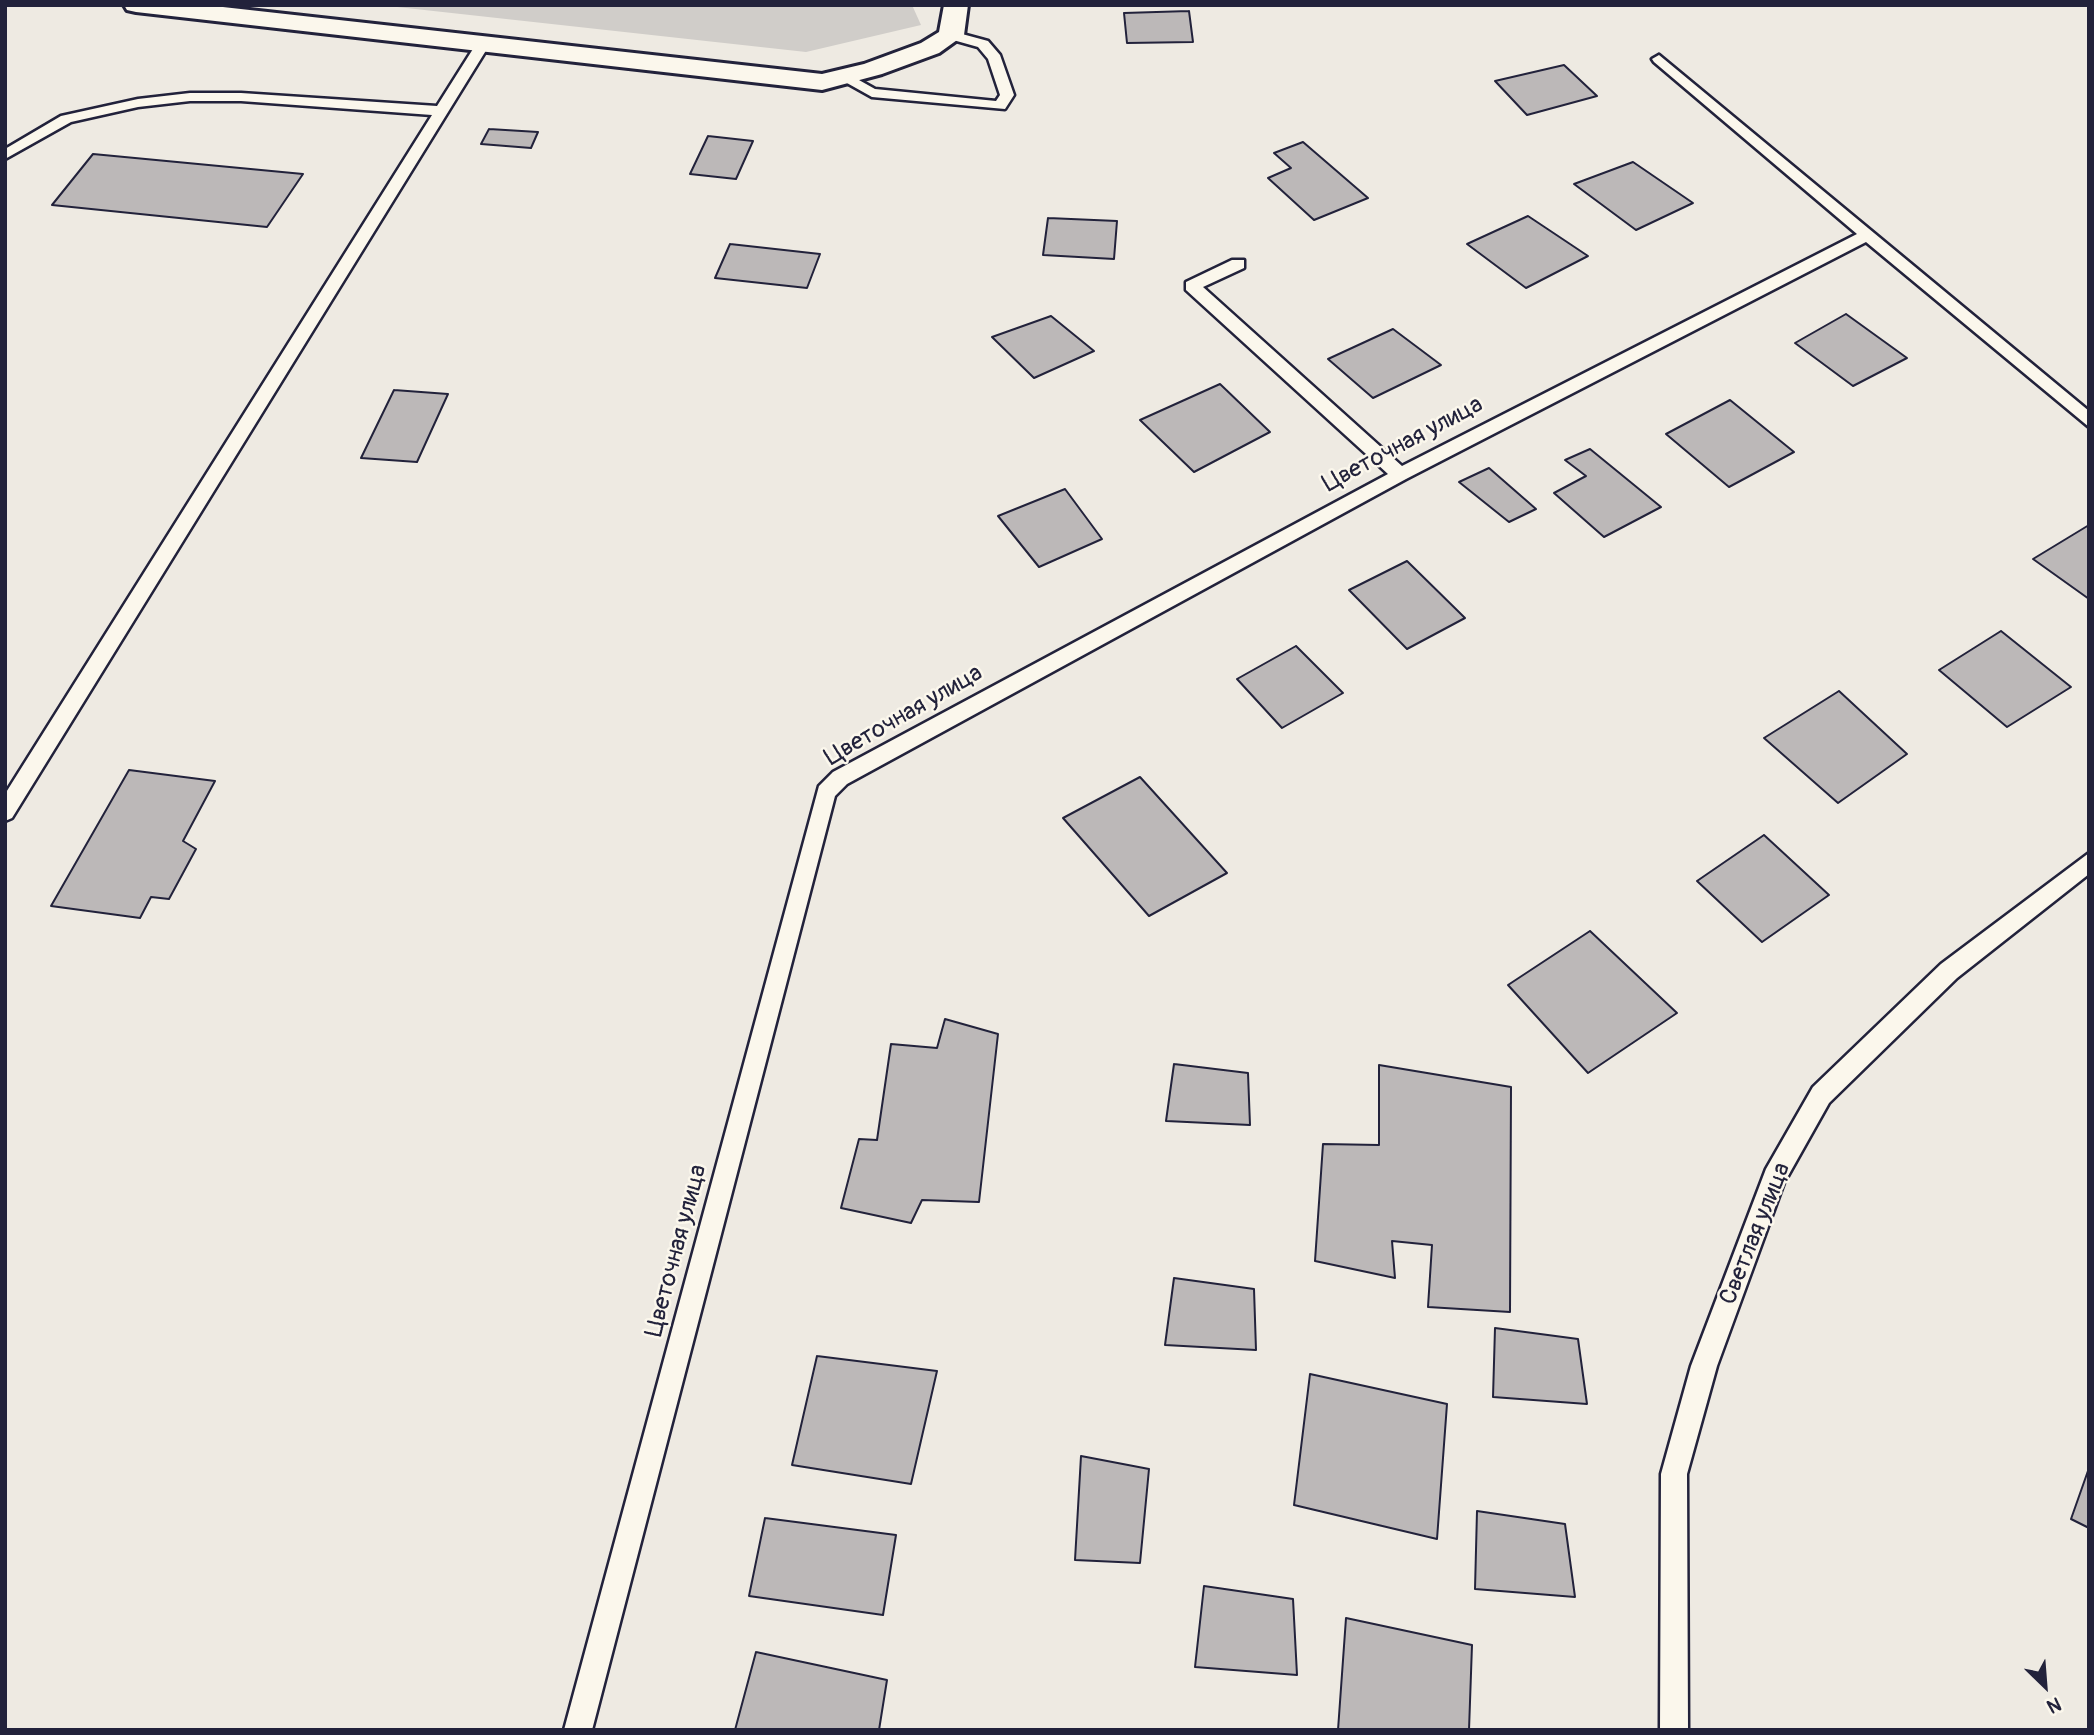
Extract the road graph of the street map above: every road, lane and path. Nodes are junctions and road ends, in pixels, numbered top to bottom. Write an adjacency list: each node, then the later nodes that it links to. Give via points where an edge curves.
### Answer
1 (136, 5): 4 (street)
2 (957, 5): 3 (street)
3 (951, 35): 6 (street, via 930,48); 6 (lane, via 982,44 995,58 1007,95 1000,106 872,93)
4 (483, 44): 6 (street, via 785,79 822,82); 7 (lane)
5 (1659, 59): 9 (lane)
6 (845, 78)
7 (442, 111): 8 (lane, via 190,97 138,103 66,120); 13 (lane)
8 (5, 155)
9 (1867, 235): 11 (lane); 12 (lane, Цветочная улица)
10 (1238, 264): 12 (lane, via 1192,286)
11 (2089, 421)
12 (1400, 475): 15 (lane, Цветочная улица, via 840,778 826,792)
13 (5, 811)
14 (2089, 862): 16 (lane, Светлая улица, via 1949,971 1821,1095 1774,1177 1704,1366 1674,1474)
15 (578, 1730)
16 (1674, 1730)

